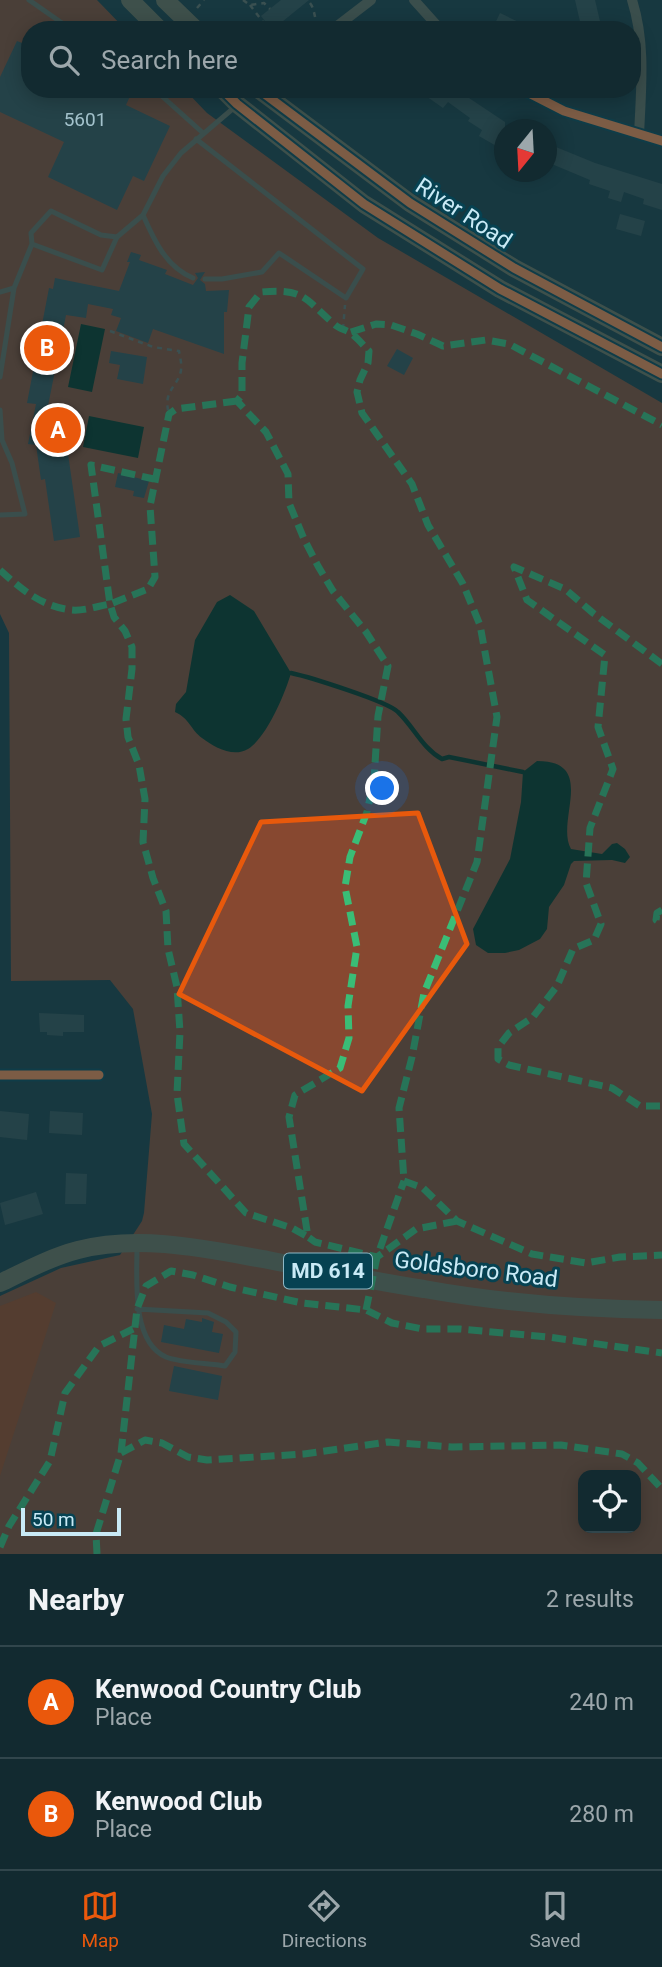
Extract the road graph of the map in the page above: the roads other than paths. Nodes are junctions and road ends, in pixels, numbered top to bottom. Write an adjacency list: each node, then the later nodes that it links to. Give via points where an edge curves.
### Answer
1 (29, 0): 7 (lane)
2 (130, 0): 8 (main road)
3 (165, 0): 9 (main road)
4 (371, 0): 10 (street)
5 (414, 0): 11 (street)
6 (632, 0): 12 (street)
7 (59, 21)
8 (151, 21)
9 (187, 21)
10 (344, 21)
11 (433, 21)
12 (638, 21)
13 (641, 46): 14 (street)
14 (641, 82)
15 (164, 98): 22 (lane)
16 (231, 98): 21 (main road, River Road)
17 (245, 98): 21 (street)
18 (270, 98): 33 (main road, River Road, via 410,203 514,268)
19 (539, 98): 23 (street)
20 (640, 98): 23 (street)
21 (237, 104): 22 (lane); 34 (main road, River Road, via 375,212 500,289)
22 (203, 133): 24 (lane)
23 (639, 135): 25 (street)
24 (196, 139): 26 (lane, via 163,176); 30 (lane, via 363,269 346,298 279,253 262,272)
25 (662, 141)
26 (143, 215): 27 (lane); 29 (lane, via 170,263)
27 (117, 237): 28 (lane, via 102,270); 28 (lane, via 101,235 51,211 31,233)
28 (32, 244): 31 (lane)
29 (193, 278)
30 (205, 279)
31 (14, 288): 32 (lane); 35 (lane)
32 (0, 292)
33 (662, 347)
34 (662, 373)
35 (0, 377)
36 (0, 411): 37 (lane, via 2,440 25,514)
37 (0, 515)
38 (0, 1075): 39 (street)
39 (99, 1075)
40 (137, 1244): 41 (main road, Goldsboro Road / MD 614, via 79,1250); 42 (lane); 43 (main road, Goldsboro Road / MD 614, via 235,1254 426,1290 561,1305)
41 (0, 1283)
42 (137, 1310): 42 (lane, via 152,1347 166,1357 225,1366 235,1352 236,1332 208,1312)
43 (662, 1310)

